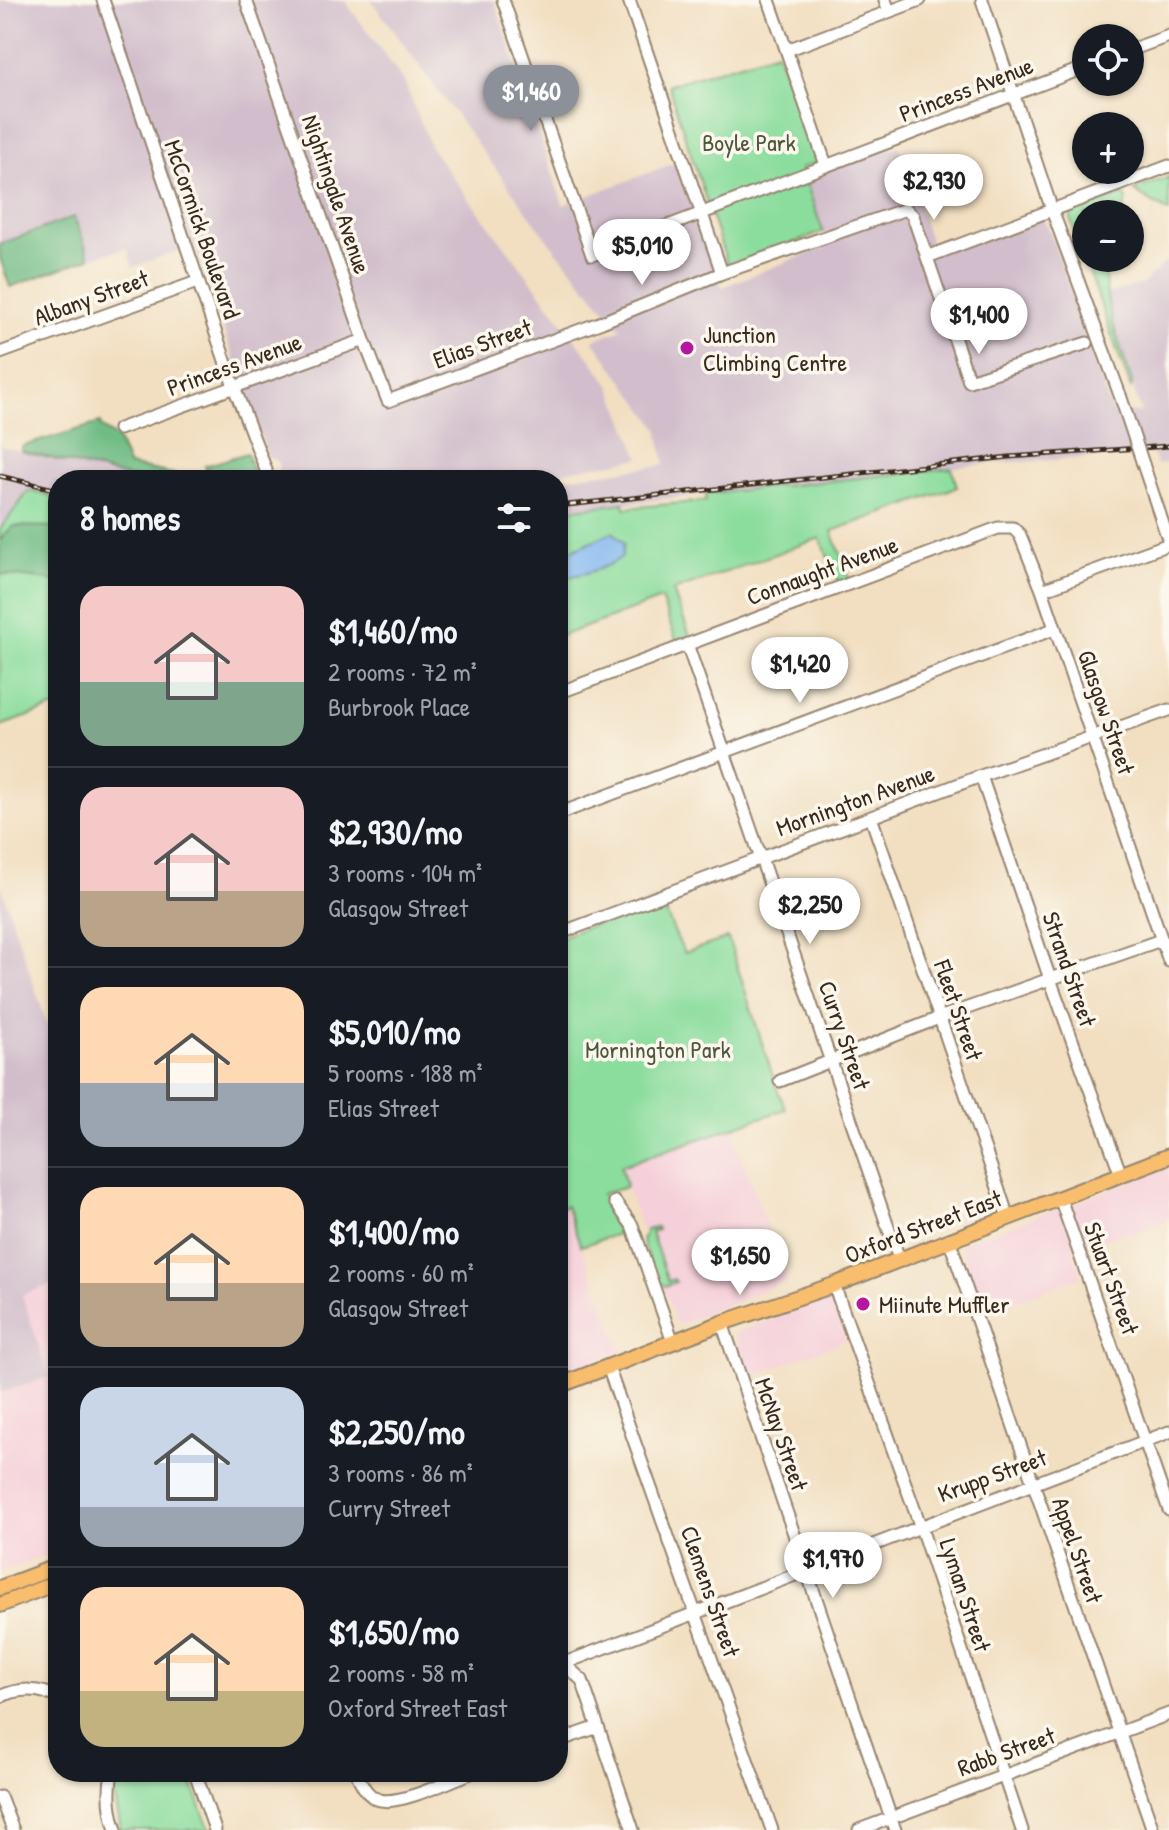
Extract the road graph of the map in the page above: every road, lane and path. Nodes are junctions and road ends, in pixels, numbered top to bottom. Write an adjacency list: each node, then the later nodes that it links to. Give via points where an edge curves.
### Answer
1 (103, 0): 20 (street, McCormick Boulevard)
2 (246, 0): 21 (street, Nightingale Avenue)
3 (503, 0): 17 (street, Princess Avenue, via 592,255)
4 (629, 0): 17 (street)
5 (769, 0): 11 (street)
6 (920, 0): 8 (street)
7 (982, 0): 13 (street)
8 (887, 6): 11 (street)
9 (1169, 36): 10 (street)
10 (1144, 45)
11 (787, 50): 14 (street)
12 (1072, 72): 13 (street, Princess Avenue)
13 (1013, 94): 14 (street, Princess Avenue); 16 (street)
14 (826, 165): 17 (street, Princess Avenue)
15 (1169, 166): 16 (street)
16 (1052, 210): 18 (street); 29 (street, bridge)
17 (702, 213): 19 (street)
18 (927, 257): 19 (street, Elias Street, via 906,209); 22 (street, via 969,381)
19 (722, 273): 25 (street, Elias Street)
20 (197, 282): 23 (street, Albany Street); 24 (street, McCormick Boulevard)
21 (364, 340): 24 (street, Princess Avenue); 25 (street, Nightingale Avenue)
22 (1087, 343)
23 (0, 353)
24 (234, 387): 26 (street, Princess Avenue); 27 (street, McCormick Boulevard)
25 (388, 401)
26 (119, 429)
27 (266, 470)
28 (1013, 528): 30 (street, Glasgow Street); 32 (street, Connaught Avenue, via 998,528)
29 (1169, 543): 30 (street)
30 (1042, 590): 31 (street, Glasgow Street)
31 (1054, 629): 35 (street, Glasgow Street); 36 (street)
32 (687, 644): 33 (street, Connaught Avenue); 36 (street, Curry Street)
33 (568, 689)
34 (1169, 710): 35 (street, Mornington Avenue)
35 (1093, 736): 37 (street, Mornington Avenue); 42 (street, Glasgow Street)
36 (725, 752): 38 (street); 40 (street, Curry Street)
37 (981, 776): 39 (street, Mornington Avenue); 44 (street, Strand Street)
38 (568, 810)
39 (871, 817): 40 (street, Mornington Avenue); 45 (street, Fleet Street)
40 (761, 858): 41 (street, Mornington Avenue); 46 (street, Curry Street)
41 (568, 930)
42 (1161, 940): 43 (street, Glasgow Street); 44 (street)
43 (1169, 961)
44 (1050, 979): 45 (street); 49 (street, Strand Street)
45 (939, 1018): 46 (street); 52 (street, Fleet Street)
46 (831, 1060): 47 (street); 54 (street, Curry Street)
47 (780, 1081)
48 (1169, 1156): 49 (main road, Oxford Street East)
49 (1121, 1175): 50 (main road, Oxford Street East)
50 (1060, 1198): 52 (main road, Oxford Street East); 61 (street, Stuart Street)
51 (615, 1202): 57 (street, via 632,1225)
52 (1008, 1217): 53 (main road, Oxford Street East)
53 (949, 1239): 54 (main road, Oxford Street East); 62 (street, Appel Street)
54 (899, 1259): 55 (main road, Oxford Street East)
55 (834, 1285): 56 (main road, Oxford Street East); 64 (street, Lyman Street)
56 (722, 1323): 57 (main road, Oxford Street East); 66 (street, McNay Street)
57 (673, 1342): 58 (main road, Oxford Street East)
58 (608, 1367): 59 (main road, Oxford Street East); 70 (street, Clemens Street)
59 (568, 1382)
60 (1169, 1432): 61 (street, Krupp Street)
61 (1146, 1440): 62 (street, Krupp Street); 63 (street, Stuart Street)
62 (1032, 1484): 64 (street, Krupp Street); 77 (street, Appel Street)
63 (1169, 1510)
64 (920, 1525): 66 (street, Krupp Street); 79 (street, Lyman Street)
65 (48, 1570): 68 (main road)
66 (804, 1570): 70 (street, Krupp Street); 85 (street, McNay Street)
67 (48, 1586): 69 (main road)
68 (0, 1588)
69 (0, 1605)
70 (694, 1611): 71 (street, Krupp Street); 90 (street, Clemens Street)
71 (568, 1658)
72 (568, 1668): 76 (street, via 582,1680)
73 (48, 1693): 74 (street)
74 (0, 1697)
75 (1169, 1714): 77 (street, Rabb Street)
76 (598, 1727): 78 (street); 89 (street)
77 (1118, 1733): 79 (street, Rabb Street); 94 (street, Appel Street)
78 (568, 1738)
79 (1002, 1776): 85 (street, Rabb Street); 93 (street, Lyman Street)
80 (110, 1782): 87 (street)
81 (198, 1782): 88 (street)
82 (362, 1782): 83 (street, via 381,1801)
83 (445, 1782)
84 (0, 1797): 86 (street)
85 (890, 1818): 91 (street, Rabb Street); 92 (street, McNay Street)
86 (13, 1830)
87 (116, 1830)
88 (215, 1830)
89 (633, 1830)
90 (772, 1830)
91 (859, 1830)
92 (895, 1830)
93 (1022, 1830)
94 (1153, 1830)

